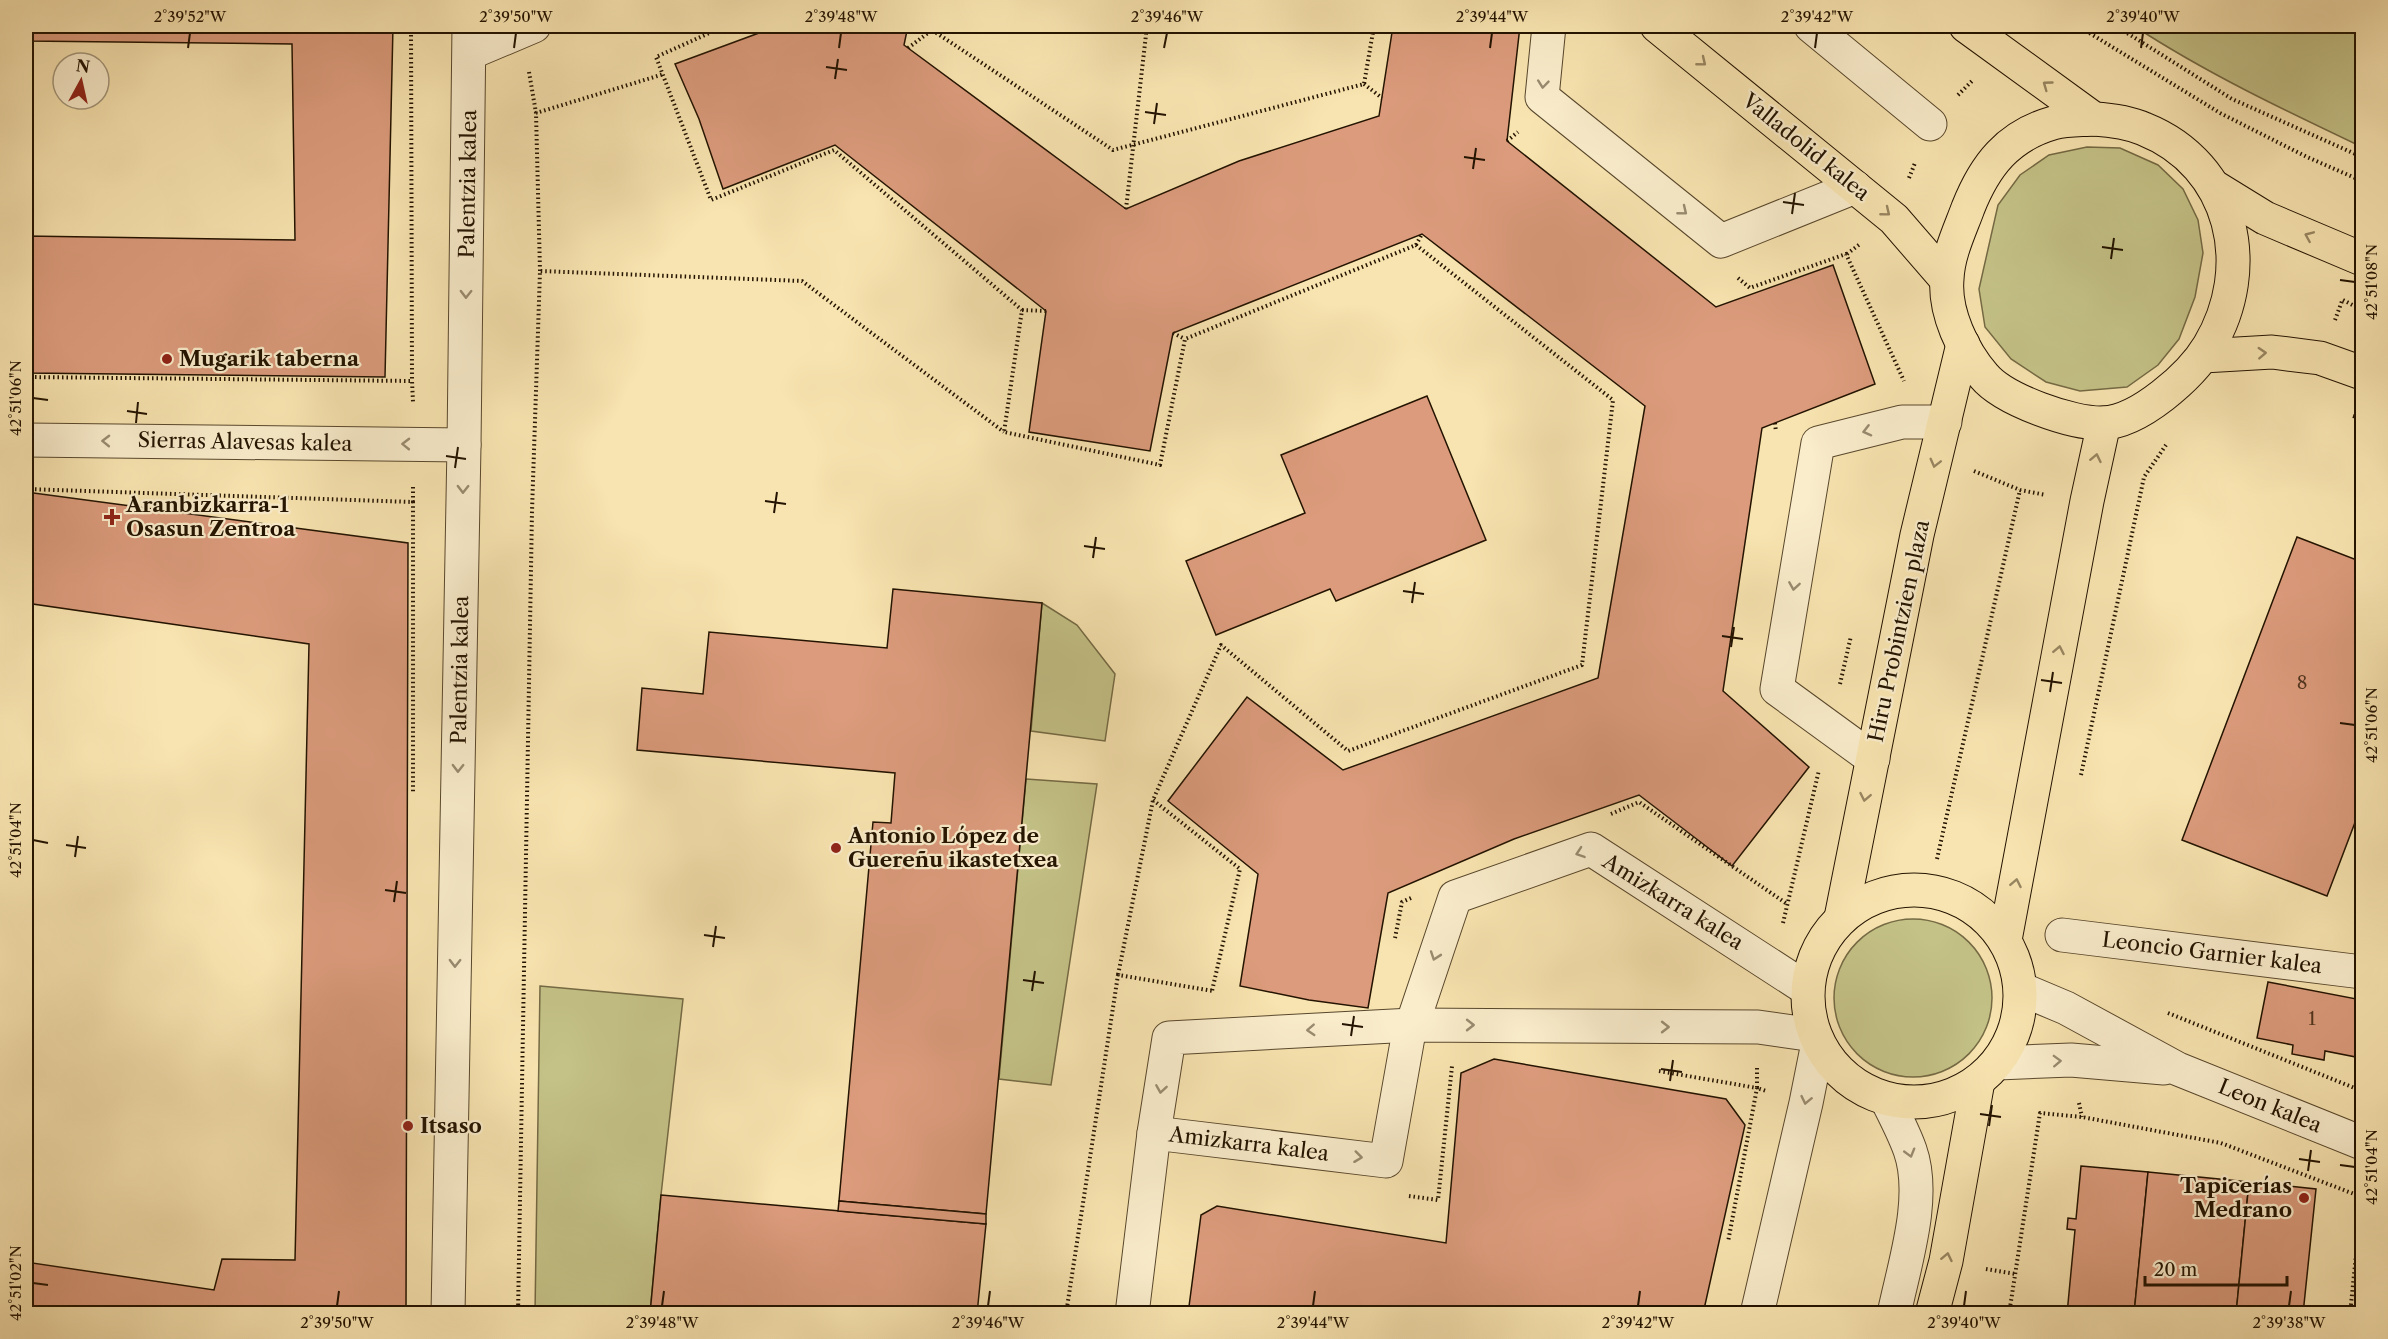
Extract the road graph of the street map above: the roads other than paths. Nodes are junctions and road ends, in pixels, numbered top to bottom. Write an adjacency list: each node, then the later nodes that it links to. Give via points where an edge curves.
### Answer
1 (534, 26): 6 (street)
2 (1549, 26): 10 (street, one-way to 10, via 1542,97 1720,241)
3 (1657, 26): 10 (main road, Valladolid kalea, one-way to 10)
4 (1811, 26): 8 (street)
5 (1966, 26): 7 (main road, one-way to 5)
6 (469, 39): 19 (street, Palentzia kalea, one-way to 19)
7 (2094, 118): 9 (main road, via 2145,129 2172,144 2193,160); 12 (main road, via 2055,123 2021,135 2003,150 1975,191 1953,249)
8 (1930, 124)
9 (2213, 186): 11 (main road, one-way to 9, via 2265,218); 14 (main road, via 2231,228 2235,255 2222,325)
10 (1855, 187): 12 (main road, Valladolid kalea, one-way to 12, via 1894,219)
11 (2362, 259)
12 (1947, 279): 13 (main road, via 1950,309)
13 (1963, 344): 16 (main road, Hiru Probintzien plaza); 17 (main road, via 1985,378 2010,396 2067,417)
14 (2203, 356): 15 (main road, one-way to 15, via 2272,352 2320,358); 17 (main road, via 2167,394 2137,413)
15 (2362, 373)
16 (1945, 422): 20 (main road, Hiru Probintzien plaza, one-way to 20, via 1917,535); 20 (street, one-way to 20, via 1902,422 1818,443 1777,689)
17 (2104, 423): 23 (main road, one-way to 17)
18 (26, 440): 19 (street, Sierras Alavesas kalea, one-way to 18)
19 (464, 445): 34 (street, Palentzia kalea, one-way to 34)
20 (1873, 759): 21 (main road, Hiru Probintzien plaza, one-way to 21)
21 (1841, 918): 23 (main road, Hiru Probintzien plaza, via 1867,900 1896,891 1928,890 1958,899 1985,916); 25 (main road, Hiru Probintzien plaza, via 1817,950)
22 (2062, 935): 24 (street, Leoncio Garnier kalea)
23 (2005, 940): 26 (main road, Hiru Probintzien plaza, via 2016,963)
24 (2362, 972)
25 (1807, 989): 27 (street, Amizkarra kalea, one-way to 27, via 1590,849 1455,897); 28 (main road, Hiru Probintzien plaza, via 1808,1013)
26 (2021, 989): 29 (street, Leon kalea, via 2066,1008); 30 (main road, Hiru Probintzien plaza, via 2014,1032)
27 (1412, 1025): 28 (street, Amizkarra kalea, one-way to 28, via 1758,1027); 32 (street, Amizkarra kalea, one-way to 32, via 1169,1038); 32 (street, Amizkarra kalea, one-way to 27, via 1386,1161)
28 (1816, 1039): 31 (main road, Hiru Probintzien plaza, via 1829,1062 1846,1079); 36 (street, Hiru Probintzien plaza, one-way to 36, via 1806,1103)
29 (2178, 1069): 30 (street, Leon kalea, one-way to 29, via 2071,1060); 33 (street, Leon kalea)
30 (1988, 1072): 31 (main road, Hiru Probintzien plaza, via 1950,1096 1918,1103); 38 (main road, one-way to 30)
31 (1887, 1100): 37 (street, one-way to 37, via 1911,1151 1916,1182 1914,1214)
32 (1154, 1133): 35 (street, Amizkarra kalea)
33 (2362, 1143)
34 (448, 1314)
35 (1132, 1314)
36 (1757, 1314)
37 (1894, 1314)
38 (1932, 1314)

